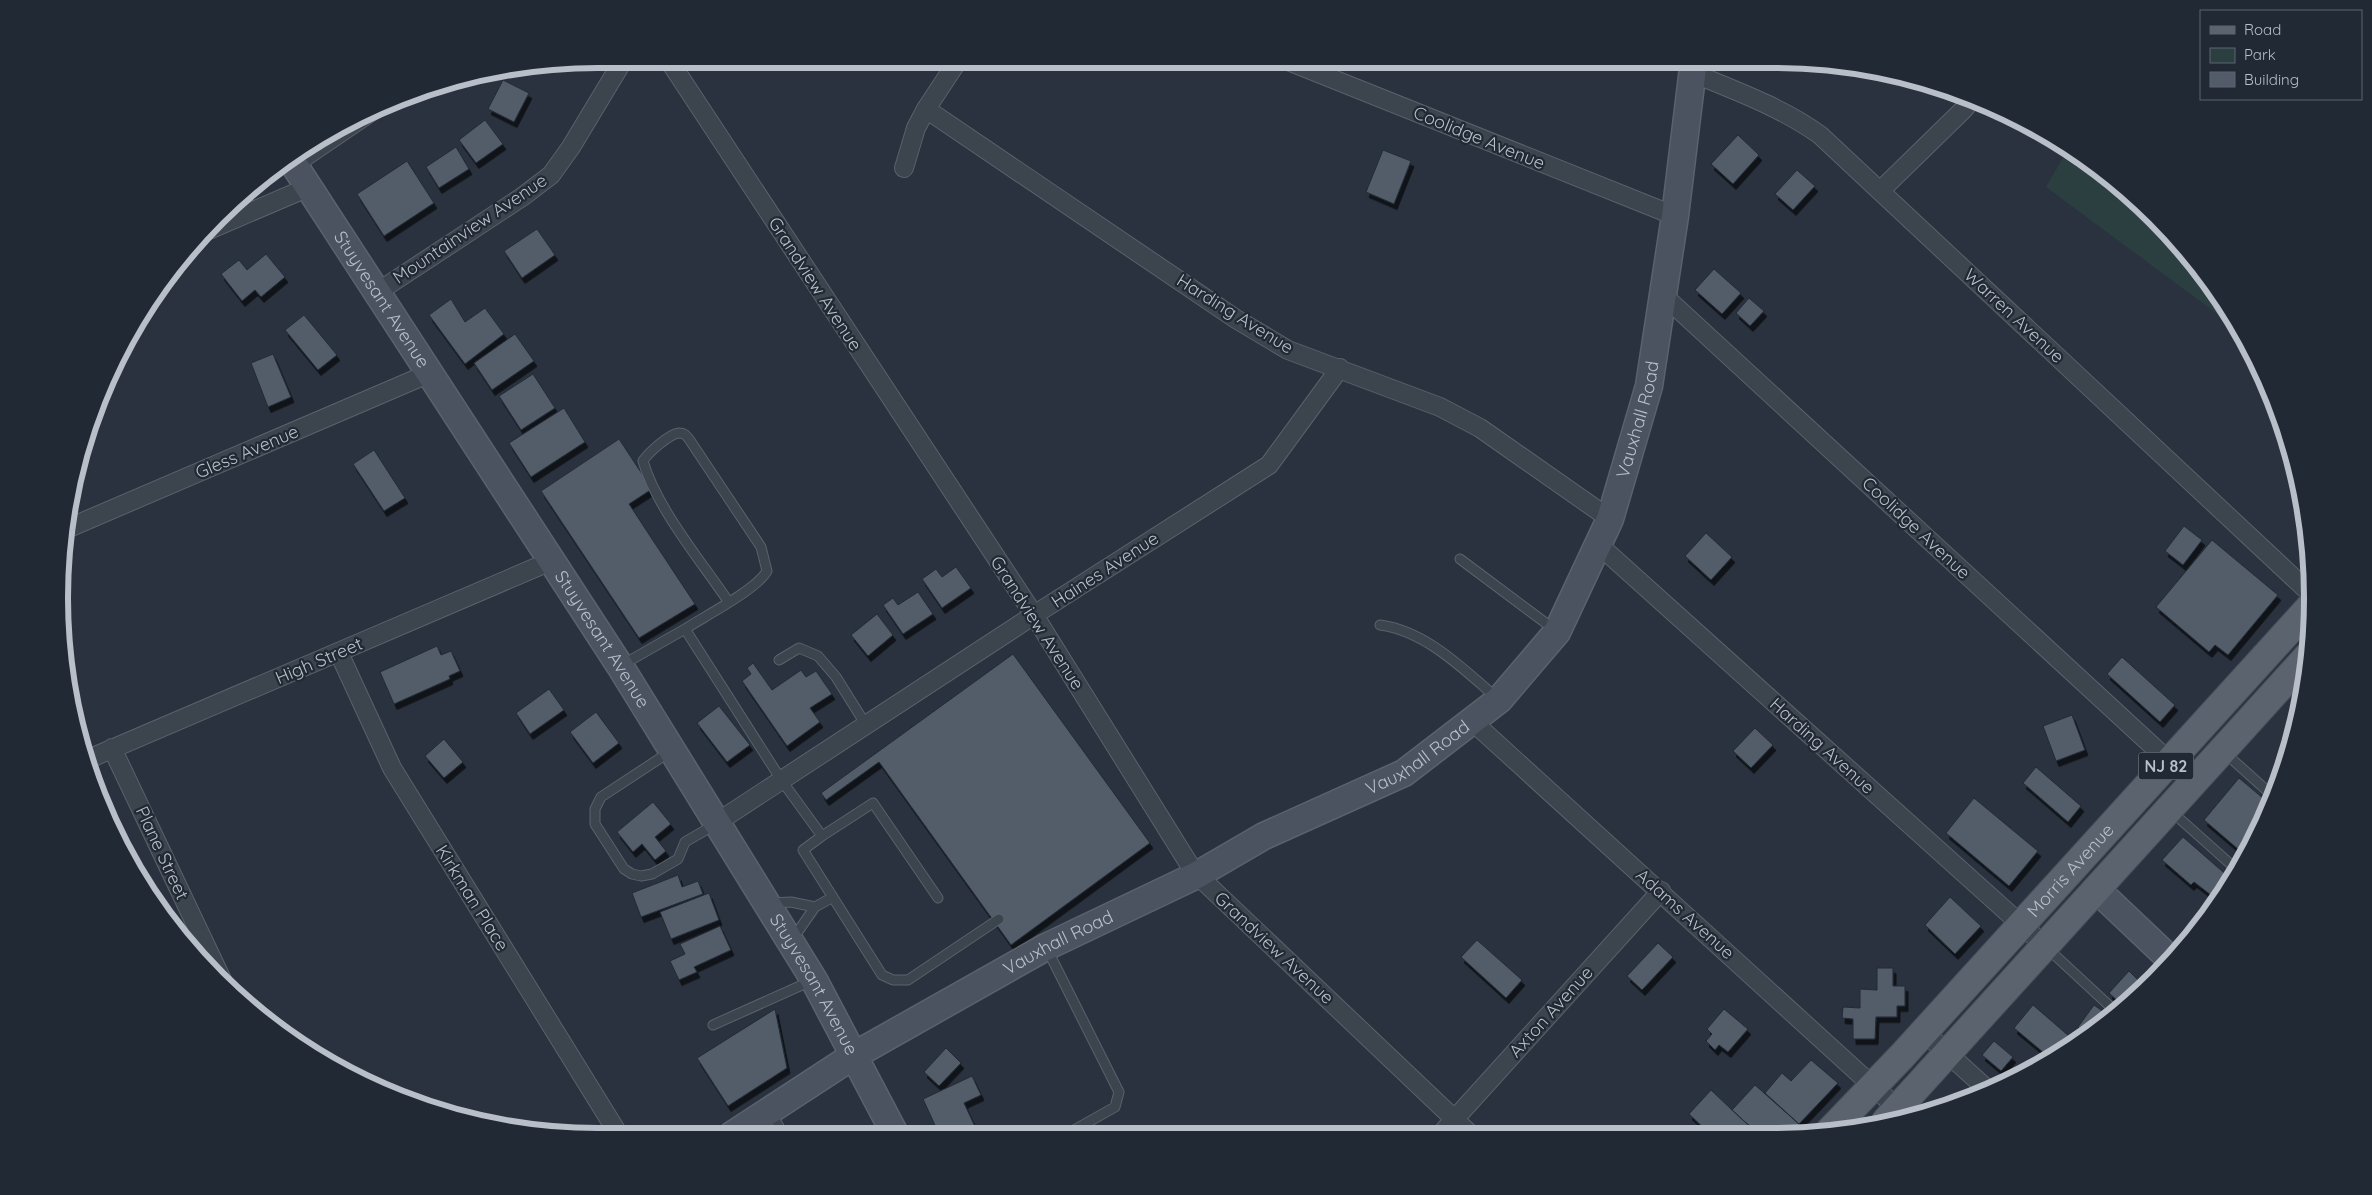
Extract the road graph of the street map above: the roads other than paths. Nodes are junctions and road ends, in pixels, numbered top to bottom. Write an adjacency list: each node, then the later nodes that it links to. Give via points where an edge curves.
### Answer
1 (619, 68): 15 (street, Mountainview Avenue, via 572,147 551,175 522,198)
2 (674, 68): 27 (street, Grandview Avenue)
3 (953, 68): 8 (street)
4 (1305, 68): 14 (street, Coolidge Avenue)
5 (1693, 68): 14 (street, Vauxhall Road)
6 (1697, 68): 12 (street, Warren Avenue, via 1800,120)
7 (1968, 104): 12 (street)
8 (926, 109): 10 (street, via 916,128); 17 (street, Harding Avenue, via 1236,319 1288,350)
9 (371, 119): 11 (lane)
10 (904, 168)
11 (298, 171): 13 (street); 15 (street, Stuyvesant Avenue)
12 (1880, 190): 24 (street, Warren Avenue)
13 (234, 213)
14 (1675, 216): 16 (street, Vauxhall Road)
15 (376, 293): 18 (street, Stuyvesant Avenue)
16 (1663, 295): 19 (street, Vauxhall Road, via 1649,386); 42 (street, Coolidge Avenue)
17 (1340, 368): 19 (street, Harding Avenue, via 1440,407 1472,424); 27 (street, Haines Avenue, via 1269,465)
18 (430, 374): 20 (street, Gless Avenue); 23 (street, Stuyvesant Avenue)
19 (1610, 519): 21 (street, Vauxhall Road)
20 (72, 526)
21 (1600, 546): 30 (street, Vauxhall Road); 57 (street, Harding Avenue)
22 (1460, 559): 30 (lane)
23 (551, 561): 31 (street, High Street); 34 (street, Stuyvesant Avenue)
24 (2304, 587)
25 (728, 601): 25 (lane, via 762,579 767,570 766,562 761,547 689,439 676,433 647,453 643,461 646,471 668,513); 29 (lane)
26 (2304, 614): 42 (main road, Morris Avenue / NJ 82)
27 (1034, 615): 37 (street, Haines Avenue); 49 (street, Grandview Avenue)
28 (1380, 625): 35 (lane, via 1398,627 1426,642)
29 (684, 629): 34 (lane); 43 (lane)
30 (1557, 632): 35 (street, Vauxhall Road)
31 (338, 653): 38 (street, High Street); 75 (street, Kirkman Place, via 392,768)
32 (779, 660): 37 (lane, via 799,648 818,656 836,677)
33 (2300, 665): 40 (main road, Morris Avenue / NJ 82)
34 (620, 666): 39 (street, Stuyvesant Avenue)
35 (1499, 700): 36 (street, Vauxhall Road)
36 (1472, 721): 49 (street, Vauxhall Road, via 1404,773 1264,836); 51 (street, Adams Avenue)
37 (866, 725): 43 (street, Haines Avenue)
38 (112, 748): 41 (street, High Street); 62 (street, Plane Street)
39 (672, 751): 46 (street, Stuyvesant Avenue); 46 (lane, via 601,797 595,810 595,824 624,869 641,876 652,874 678,859 684,842)
40 (2222, 751): 44 (lane); 45 (main road, Morris Avenue / NJ 82)
41 (93, 757)
42 (2170, 762): 57 (main road, Morris Avenue / NJ 82)
43 (782, 781): 46 (street, Haines Avenue); 47 (lane)
44 (2267, 792)
45 (2170, 809): 48 (lane); 50 (main road, Morris Avenue / NJ 82)
46 (716, 824): 54 (street, Stuyvesant Avenue)
47 (822, 836): 52 (lane, via 802,850); 53 (lane, via 873,803)
48 (2232, 864)
49 (1197, 875): 60 (street, Vauxhall Road); 73 (street, Grandview Avenue)
50 (2096, 889): 59 (main road, Morris Avenue / NJ 82); 61 (street)
51 (1661, 891): 70 (street, Adams Avenue); 73 (street, Axton Avenue)
52 (833, 897): 55 (lane); 56 (lane, via 876,967 893,980 908,980)
53 (938, 898)
54 (766, 903): 55 (lane); 58 (street, Stuyvesant Avenue)
55 (815, 906): 58 (lane)
56 (999, 919)
57 (2021, 926): 59 (street, Harding Avenue); 66 (main road, Morris Avenue / NJ 82)
58 (790, 942): 63 (street, Stuyvesant Avenue)
59 (2045, 946): 64 (lane); 67 (main road, Morris Avenue / NJ 82)
60 (1046, 947): 68 (street, Vauxhall Road); 79 (lane, via 1119,1092 1115,1107)
61 (2166, 955)
62 (214, 962)
63 (814, 980): 65 (lane); 68 (street, Stuyvesant Avenue)
64 (2111, 1007)
65 (713, 1025)
66 (1924, 1032): 67 (street); 70 (main road, Morris Avenue / NJ 82)
67 (1947, 1053): 69 (street); 72 (main road, Morris Avenue / NJ 82)
68 (853, 1056): 71 (street, Vauxhall Road); 78 (street, Stuyvesant Avenue)
69 (1982, 1085)
70 (1873, 1086): 72 (street, Adams Avenue); 74 (main road, Morris Avenue / NJ 82)
71 (769, 1109): 76 (street, Vauxhall Road); 77 (lane)
72 (1891, 1114)
73 (1454, 1119): 80 (street, Axton Avenue); 81 (street, Grandview Avenue)
74 (1837, 1124)
75 (615, 1128)
76 (742, 1128)
77 (780, 1128)
78 (891, 1128)
79 (1078, 1128)
80 (1446, 1128)
81 (1464, 1128)

